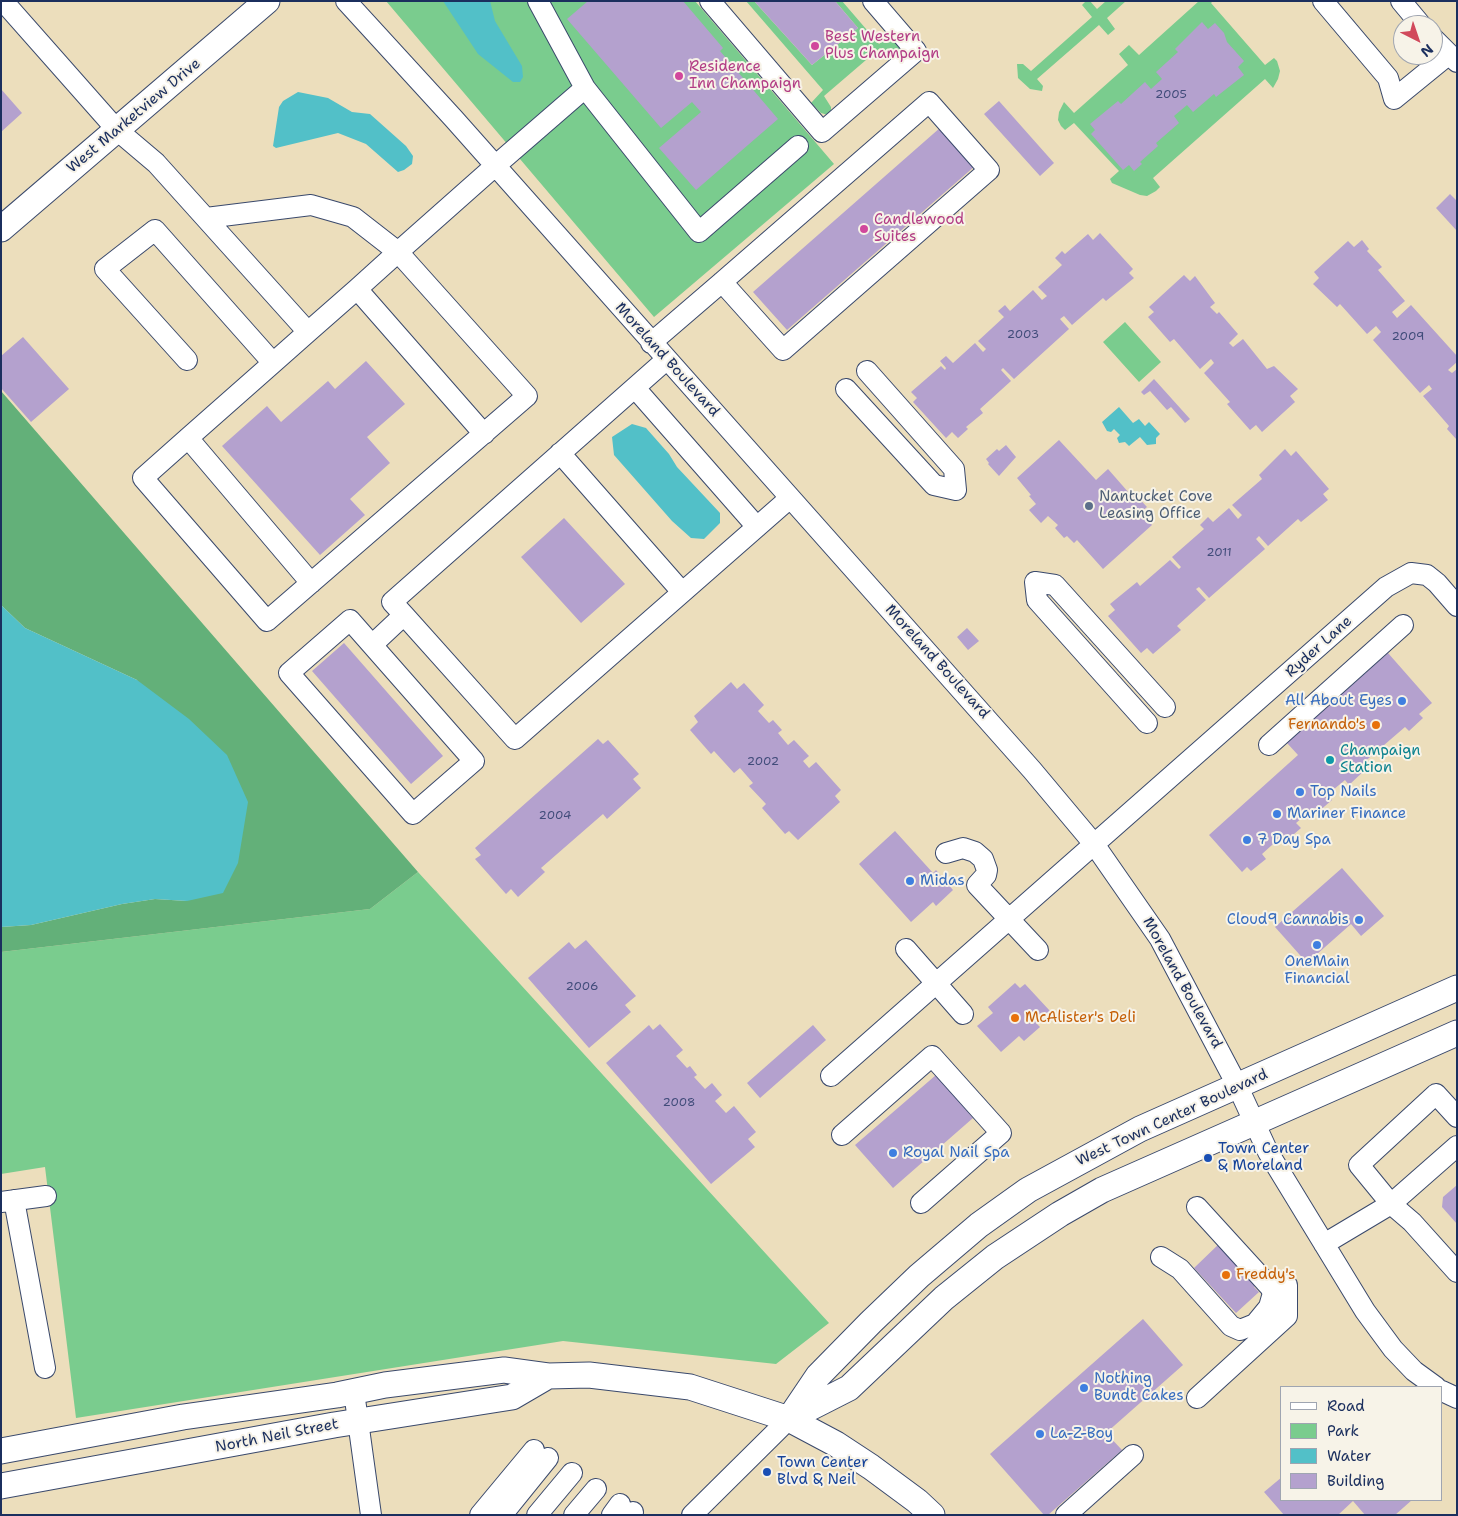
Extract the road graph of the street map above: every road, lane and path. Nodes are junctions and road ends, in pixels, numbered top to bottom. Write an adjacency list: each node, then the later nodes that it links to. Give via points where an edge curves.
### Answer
1 (267, 1): 13 (main road, West Marketview Drive)
2 (346, 1): 15 (street, Moreland Boulevard)
3 (538, 1): 12 (street)
4 (710, 1): 5 (street, via 822,132 916,51)
5 (873, 1)
6 (1324, 1): 11 (street, via 1388,78 1394,99)
7 (1401, 1): 9 (street)
8 (5, 4): 13 (street)
9 (1413, 15)
10 (1443, 49): 11 (street)
11 (1452, 59)
12 (585, 88): 14 (street, via 699,232); 15 (street)
13 (117, 130): 16 (street, via 156,163); 17 (main road, West Marketview Drive)
14 (798, 146)
15 (495, 166): 18 (street); 22 (street, Moreland Boulevard)
16 (206, 218): 18 (street, via 311,205 354,217); 21 (street)
17 (1, 229)
18 (398, 252): 20 (street); 29 (street, via 527,396)
19 (722, 282): 19 (street, via 929,102 989,170 783,350); 22 (street)
20 (357, 289): 21 (street); 29 (street)
21 (308, 332): 25 (street)
22 (652, 343): 24 (street, Moreland Boulevard)
23 (187, 360): 25 (street, via 105,269 155,230)
24 (666, 360): 27 (street); 32 (street, Moreland Boulevard)
25 (273, 363): 30 (street)
26 (867, 371): 28 (street, via 954,469 956,490 934,485)
27 (635, 388): 31 (street); 33 (street)
28 (846, 389)
29 (484, 434): 34 (street)
30 (188, 438): 34 (street); 34 (street, via 143,478 267,621)
31 (560, 454): 35 (street); 37 (street, via 392,602)
32 (790, 498): 33 (street); 43 (street, Moreland Boulevard)
33 (757, 526): 35 (street)
34 (311, 583)
35 (682, 592): 37 (street, via 515,739)
36 (1457, 606): 43 (street, Ryder Lane, via 1427,575 1411,573 1400,577)
37 (404, 615): 39 (street)
38 (1403, 625): 42 (street)
39 (372, 645): 39 (street, via 350,620 289,673 413,814 474,761)
40 (1165, 706): 41 (street, via 1055,585 1035,582 1037,600)
41 (1147, 723)
42 (1269, 745)
43 (1094, 844): 45 (street); 53 (street, Moreland Boulevard, via 1160,939)
44 (946, 853): 45 (street, via 963,848 983,859 986,875 977,885)
45 (1010, 918): 47 (street); 48 (street)
46 (906, 949): 48 (street)
47 (1038, 950)
48 (936, 983): 50 (street); 52 (street)
49 (1457, 988): 53 (main road, West Town Center Boulevard)
50 (963, 1014)
51 (1457, 1033): 55 (main road, West Town Center Boulevard)
52 (831, 1076)
53 (1237, 1086): 55 (street, Moreland Boulevard); 74 (main road, West Town Center Boulevard, via 1083,1158 1028,1190 979,1225 919,1276 818,1376)
54 (1457, 1117): 61 (street, via 1436,1094 1359,1164)
55 (1254, 1124): 63 (street, Moreland Boulevard); 74 (main road, West Town Center Boulevard, via 1102,1190 1033,1230 944,1298 849,1388)
56 (842, 1135): 60 (street, via 932,1056 1001,1133)
57 (1457, 1146): 61 (street)
58 (46, 1196): 59 (street)
59 (8, 1201): 67 (street)
60 (921, 1203)
61 (1391, 1204): 63 (street); 65 (street, via 1412,1222)
62 (1197, 1207): 64 (street, via 1270,1286 1273,1293 1269,1307 1255,1324 1240,1330 1231,1326 1180,1269)
63 (1324, 1244): 69 (street, Moreland Boulevard, via 1365,1311 1393,1349)
64 (1161, 1256)
65 (1457, 1272)
66 (1287, 1285): 72 (street, via 1287,1316)
67 (45, 1368)
68 (548, 1376): 71 (main road, North Neil Street, via 504,1370); 74 (main road, North Neil Street, via 589,1375 690,1387); 75 (main road, North Neil Street, via 512,1397)
69 (1435, 1386)
70 (1443, 1391): 73 (street)
71 (354, 1392): 75 (street); 76 (main road, North Neil Street, via 184,1417)
72 (1197, 1398)
73 (1457, 1398)
74 (789, 1419): 86 (street, West Town Center Boulevard); 87 (main road, North Neil Street, via 871,1467)
75 (359, 1422): 79 (main road, North Neil Street); 81 (street)
76 (1, 1450)
77 (1134, 1455): 88 (street)
78 (572, 1474): 84 (street)
79 (1, 1486)
80 (596, 1489): 85 (street)
81 (371, 1515)
82 (480, 1515): 83 (street, via 541,1454)
83 (502, 1515)
84 (538, 1515)
85 (574, 1515)
86 (692, 1515)
87 (932, 1515)
88 (1066, 1515)

